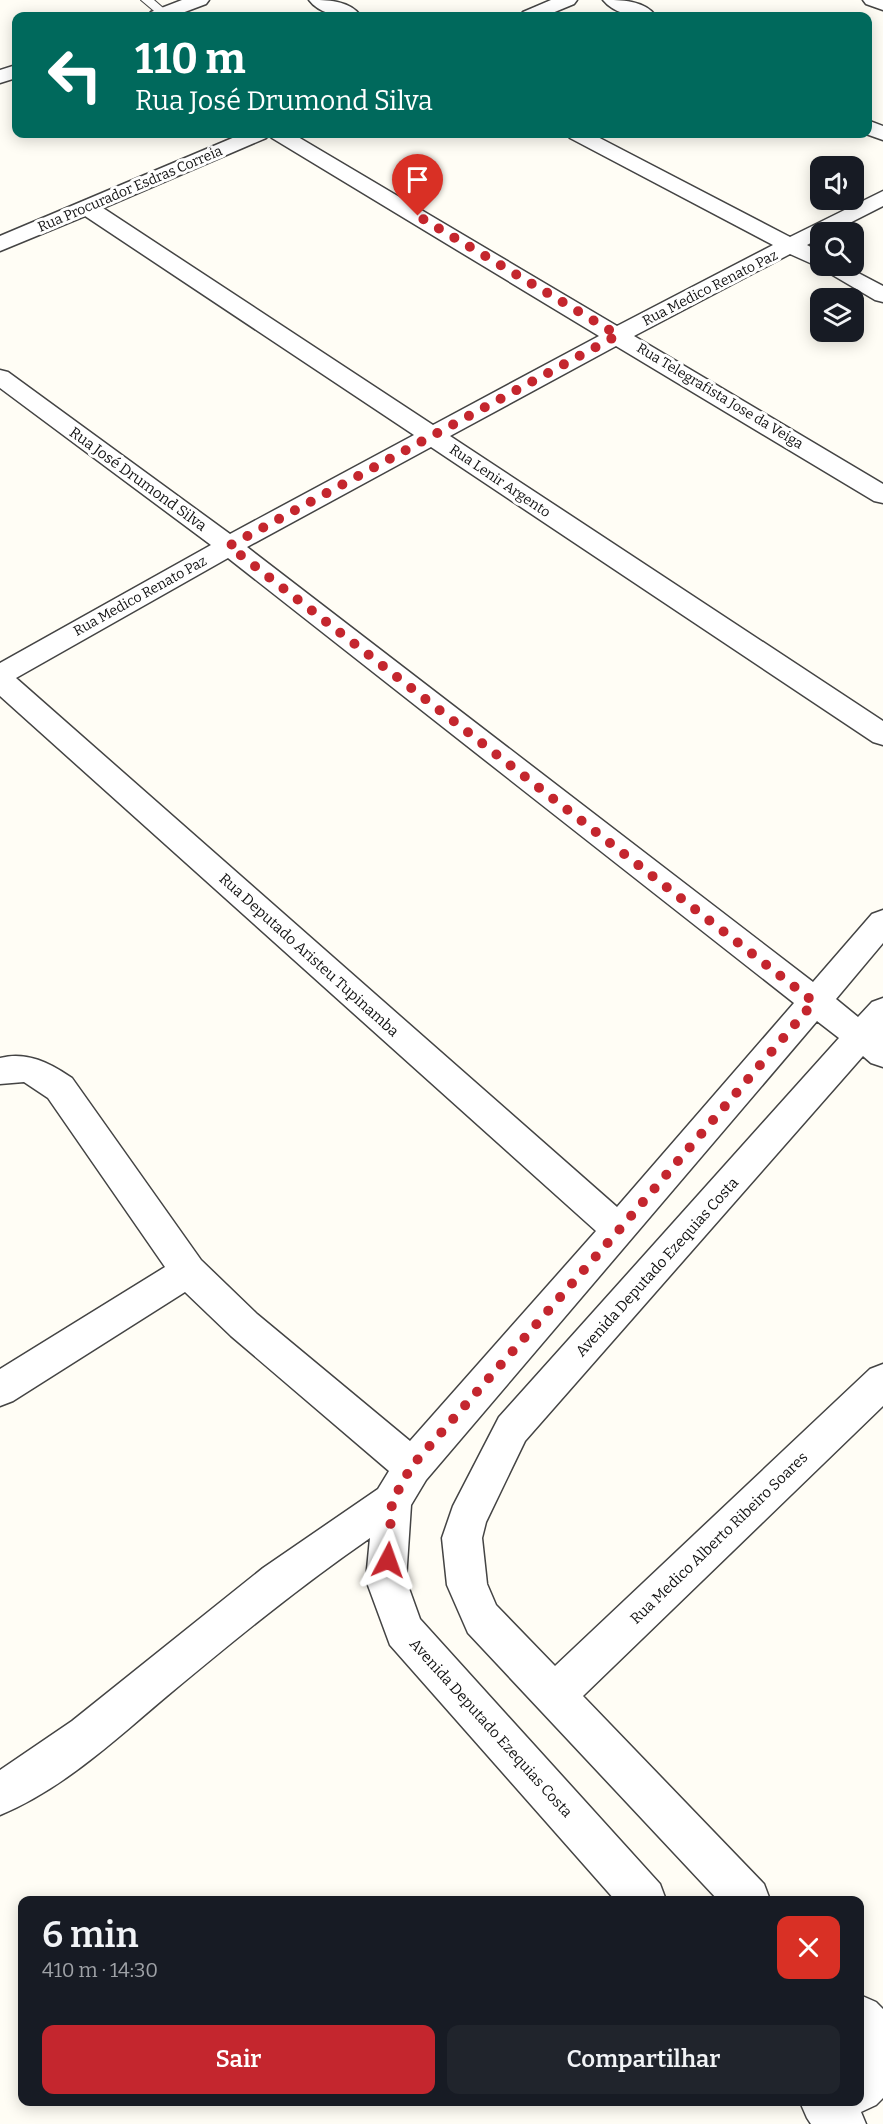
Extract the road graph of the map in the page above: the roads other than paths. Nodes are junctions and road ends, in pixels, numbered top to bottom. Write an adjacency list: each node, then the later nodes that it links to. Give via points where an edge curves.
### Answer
1 (147, 0): 8 (lane)
2 (199, 0): 9 (street)
3 (319, 0): 10 (street)
4 (567, 0): 11 (street)
5 (613, 0): 12 (street)
6 (873, 0): 7 (street)
7 (883, 4)
8 (158, 12)
9 (169, 12)
10 (343, 12)
11 (539, 12)
12 (638, 12)
13 (250, 138): 17 (street, Rua Procurador Esdras Correia)
14 (286, 138): 23 (street, Rua Telegrafista Jose da Veiga)
15 (585, 138): 19 (street)
16 (883, 197): 19 (street, Rua Medico Renato Paz)
17 (87, 207): 18 (street, Rua Procurador Esdras Correia); 25 (street, Rua Lenir Argento)
18 (0, 244)
19 (792, 246): 20 (street); 23 (street, Rua Medico Renato Paz)
20 (810, 256)
21 (848, 276): 22 (street)
22 (883, 295)
23 (618, 335): 25 (street, Rua Medico Renato Paz); 26 (street, Rua Telegrafista Jose da Veiga)
24 (0, 377): 27 (street, Rua José Drumond Silva)
25 (435, 437): 27 (street, Rua Medico Renato Paz); 30 (street, Rua Lenir Argento)
26 (883, 495)
27 (229, 546): 28 (street, Rua Medico Renato Paz); 32 (street, Rua José Drumond Silva)
28 (0, 675)
29 (0, 680): 35 (street, Rua Deputado Aristeu Tupinamba)
30 (883, 735)
31 (883, 922): 32 (street, Avenida Deputado Ezequias Costa)
32 (814, 1002): 33 (street, Rua José Drumond Silva); 35 (street, Avenida Deputado Ezequias Costa)
33 (876, 1034): 41 (street, Avenida Deputado Ezequias Costa, via 512,1429 467,1519 462,1538 467,1585 482,1619)
34 (0, 1071): 36 (street, via 36,1071 60,1088)
35 (619, 1230): 39 (street, Avenida Deputado Ezequias Costa)
36 (188, 1271): 38 (street); 39 (street)
37 (883, 1381): 41 (street, Rua Medico Alberto Ribeiro Soares)
38 (0, 1389)
39 (411, 1467): 40 (street, Avenida Deputado Ezequias Costa)
40 (392, 1502): 42 (street, via 326,1544 241,1608 101,1724 29,1778); 43 (street, Avenida Deputado Ezequias Costa, via 386,1580 404,1631)
41 (554, 1695): 44 (street, Avenida Deputado Ezequias Costa)
42 (0, 1794)
43 (640, 1896)
44 (744, 1896)
45 (864, 2022): 46 (street)
46 (883, 2043)
47 (883, 2062): 48 (street)
48 (864, 2083)

